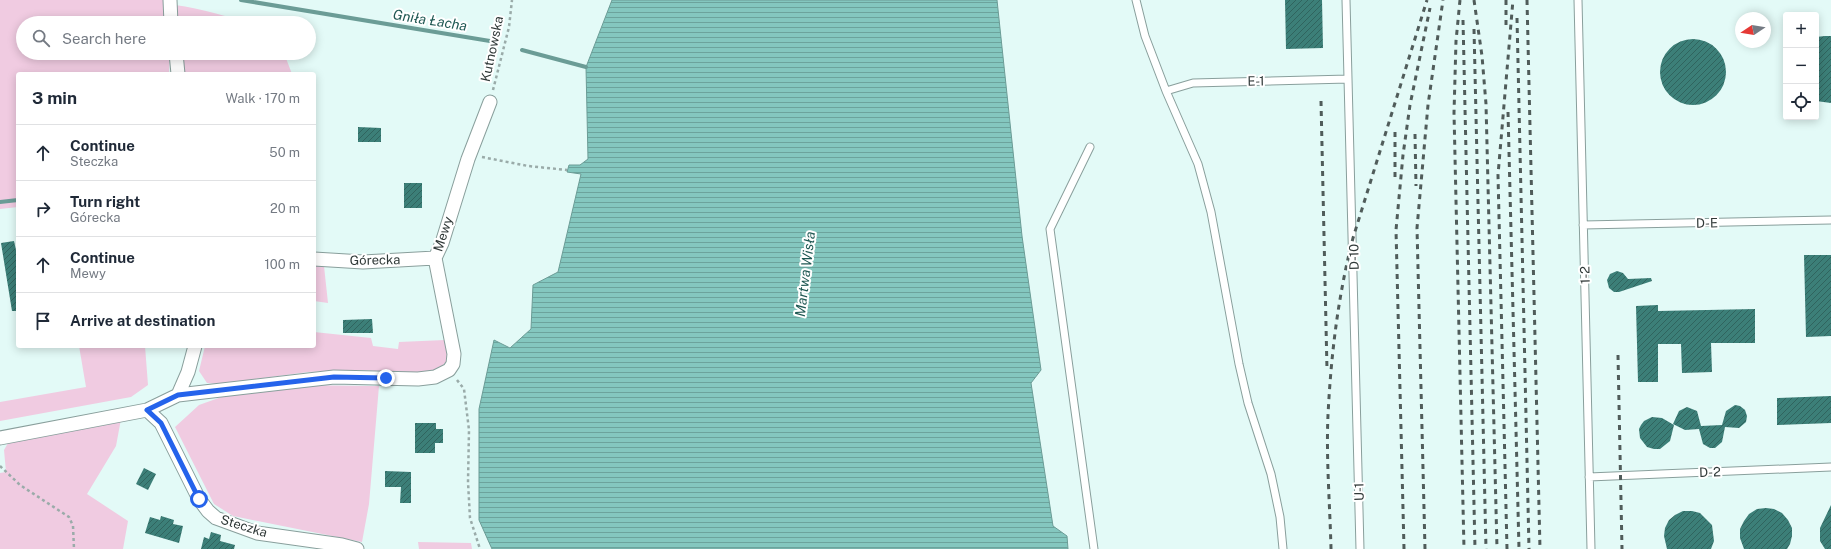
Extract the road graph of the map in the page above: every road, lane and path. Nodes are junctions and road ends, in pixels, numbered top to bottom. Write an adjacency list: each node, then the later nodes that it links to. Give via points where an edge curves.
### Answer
1 (170, 0): 6 (street)
2 (512, 0): 11 (path, Kutnowska, via 509,27)
3 (1136, 0): 10 (lane, via 1145,36)
4 (1346, 0): 9 (lane, D-10)
5 (1578, 0): 16 (lane, 1-2)
6 (171, 16)
7 (177, 60): 8 (street)
8 (178, 72)
9 (1348, 79): 10 (lane, E-1, via 1193,83); 23 (lane, D-10)
10 (1166, 91): 32 (lane, via 1198,164 1212,212 1239,364 1248,403 1271,474 1280,517)
11 (490, 102): 13 (street, Mewy)
12 (1090, 147): 31 (lane, via 1050,229)
13 (470, 155): 14 (path, via 528,166); 17 (street, Mewy)
14 (567, 170)
15 (1831, 220): 16 (lane, D-E)
16 (1583, 225): 27 (lane, 1-2)
17 (435, 258): 18 (street, Górecka, via 363,262); 20 (street, Mewy, via 453,345 453,364)
18 (316, 259)
19 (194, 348): 21 (street, via 188,372)
20 (449, 370): 21 (street, via 440,376 428,378 334,377); 30 (path, via 464,389 469,430 470,518)
21 (178, 395): 22 (street)
22 (147, 410): 24 (street); 29 (street, Steczka, via 161,423 199,499 216,518 257,533)
23 (1358, 435): 33 (lane, U-1)
24 (0, 438)
25 (0, 466): 28 (path, via 20,485 69,517 73,526)
26 (1831, 467): 27 (lane, D-2)
27 (1590, 477): 34 (lane, 1-2)
28 (74, 549)
29 (357, 549)
30 (480, 549)
31 (1094, 549)
32 (1283, 549)
33 (1360, 549)
34 (1591, 549)

